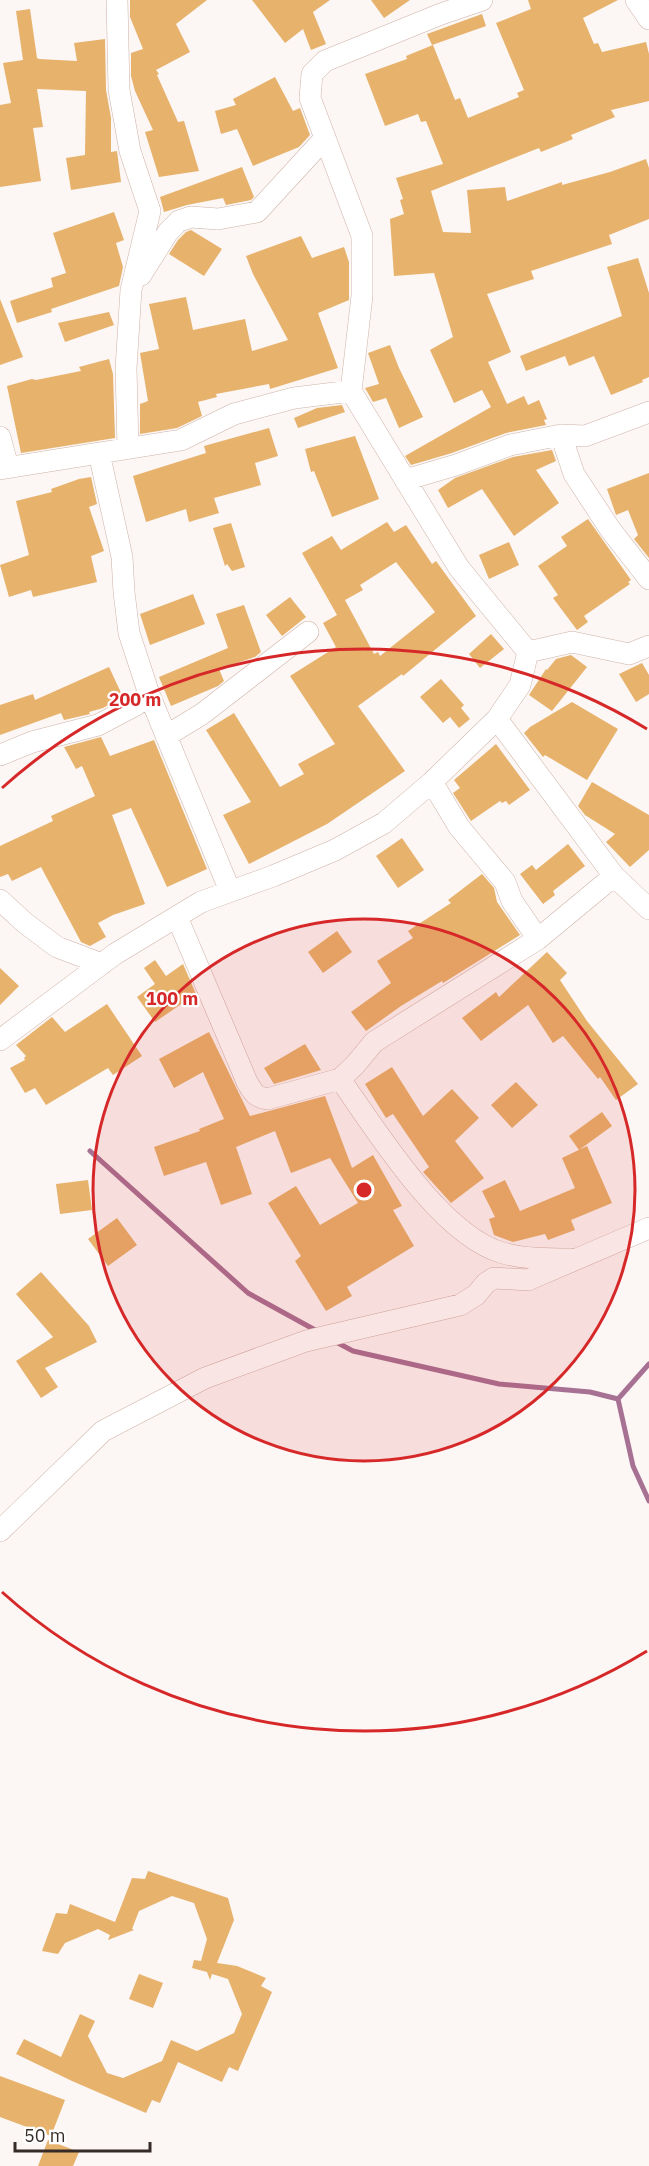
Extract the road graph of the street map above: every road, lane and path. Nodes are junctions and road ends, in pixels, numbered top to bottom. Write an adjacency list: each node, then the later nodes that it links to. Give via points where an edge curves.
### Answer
1 (117, 0): 6 (street, via 119,90 130,151 150,211)
2 (482, 0): 5 (street, via 325,61 312,74 310,98)
3 (636, 0): 4 (street)
4 (649, 19)
5 (325, 138): 6 (street, via 257,212 179,221); 7 (street, via 362,236 362,296)
6 (131, 290): 11 (street, via 126,368)
7 (351, 391): 11 (street, via 294,398 234,414 181,440); 14 (street)
8 (649, 412): 9 (street, via 585,435)
9 (561, 435): 14 (street, via 510,445); 15 (street, via 574,474)
10 (0, 437): 13 (street)
11 (128, 448): 12 (street)
12 (99, 453): 13 (street); 19 (street, via 122,557 129,633)
13 (4, 468)
14 (405, 480): 18 (street, via 459,568)
15 (649, 579)
16 (308, 632): 21 (street, via 202,714)
17 (649, 646): 18 (street, via 629,654 572,642)
18 (528, 652): 20 (street, via 520,685)
19 (149, 694): 21 (street); 22 (street, via 98,725 32,742)
20 (497, 719): 23 (street); 24 (street)
21 (166, 736): 25 (street)
22 (0, 755)
23 (432, 782): 25 (street, via 384,823 335,850); 29 (street, via 459,827 505,882 512,901)
24 (614, 876): 27 (street); 29 (street)
25 (230, 891): 28 (street)
26 (0, 900): 30 (street, via 57,948)
27 (649, 909)
28 (177, 917): 30 (street); 32 (street, via 254,1094 267,1099)
29 (538, 939): 32 (street, via 374,1042)
30 (102, 964): 31 (street)
31 (0, 1041)
32 (340, 1079): 34 (street, via 439,1210 472,1239 503,1253)
33 (649, 1228): 34 (street)
34 (578, 1260): 35 (street, via 528,1280 494,1278 460,1305 306,1341 205,1378 103,1431)
35 (0, 1531)

